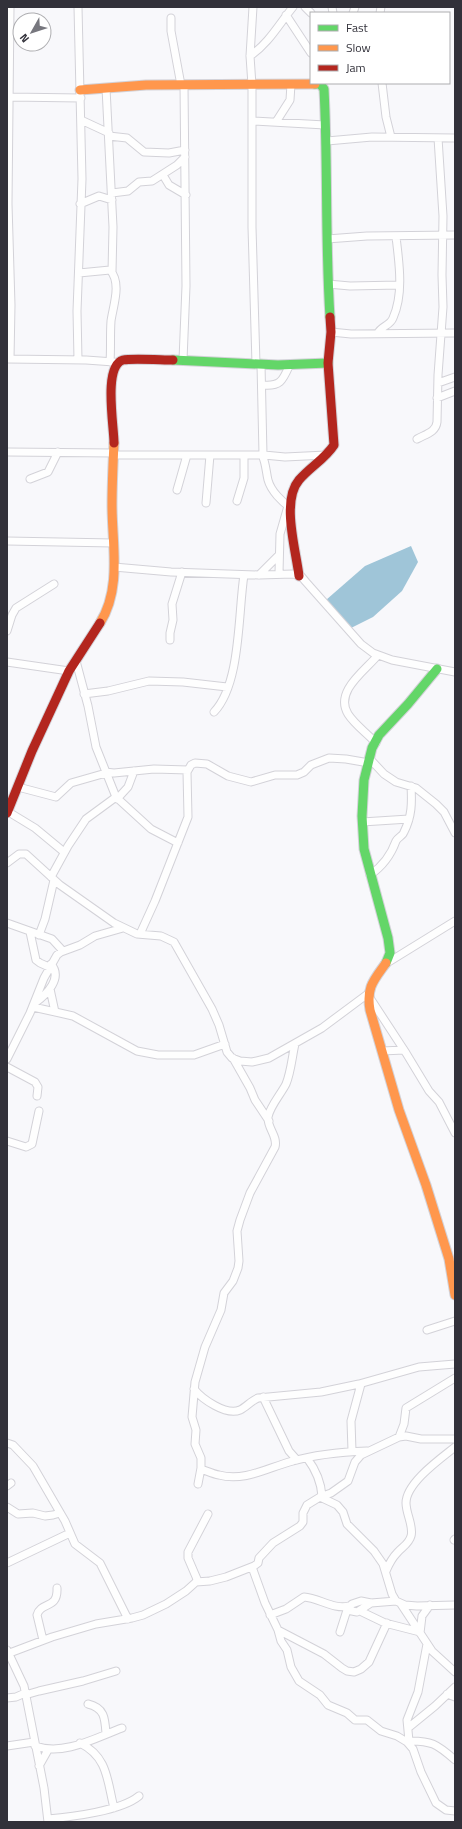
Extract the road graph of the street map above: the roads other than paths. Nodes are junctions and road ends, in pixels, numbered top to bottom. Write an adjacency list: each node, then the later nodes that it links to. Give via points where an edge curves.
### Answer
1 (10, 7): 16 (street)
2 (78, 7): 15 (street)
3 (253, 7): 8 (street)
4 (293, 7): 5 (street)
5 (286, 15): 7 (street); 8 (street, via 266,43)
6 (171, 18): 12 (street, via 171,31)
7 (310, 51)
8 (250, 56): 13 (street)
9 (291, 84): 10 (street); 13 (street); 19 (street, via 290,100)
10 (323, 84): 20 (street)
11 (382, 84): 22 (street, via 386,118)
12 (182, 85): 13 (street); 14 (street); 27 (street)
13 (252, 85): 18 (street)
14 (106, 88): 15 (street); 21 (street)
15 (80, 94): 16 (street); 17 (street)
16 (10, 97): 26 (street)
17 (81, 120): 21 (street); 32 (street)
18 (252, 121): 19 (street); 51 (street, via 252,256)
19 (276, 122): 20 (street)
20 (326, 125): 25 (street)
21 (109, 134): 27 (street, via 127,138 144,152); 31 (street)
22 (392, 137): 23 (street); 25 (street)
23 (438, 138): 24 (street); 35 (street)
24 (455, 138)
25 (327, 141): 37 (street)
26 (8, 144): 29 (street)
27 (185, 153): 28 (street); 30 (street)
28 (163, 175): 30 (street, via 170,184); 31 (street, via 152,181 139,182 128,192)
29 (8, 178): 33 (street)
30 (186, 195): 48 (street)
31 (112, 196): 32 (street, via 99,196); 38 (street)
32 (80, 204): 39 (street)
33 (8, 207): 46 (street, via 11,305)
34 (455, 235): 35 (street)
35 (442, 236): 36 (street); 44 (street)
36 (396, 237): 37 (street); 41 (street)
37 (326, 239): 40 (street)
38 (112, 272): 39 (street, via 101,270); 49 (street, via 116,293 111,322)
39 (79, 273): 47 (street)
40 (328, 284): 41 (street); 42 (street)
41 (398, 285): 43 (street, via 394,316)
42 (331, 332): 43 (street); 50 (street)
43 (378, 333): 44 (street)
44 (441, 333): 45 (street); 54 (street)
45 (455, 333)
46 (9, 359): 47 (street)
47 (78, 360): 49 (street)
48 (183, 360): 49 (street); 51 (street)
49 (114, 362): 61 (street, via 111,381)
50 (328, 363): 52 (street); 66 (street, via 334,445)
51 (258, 364): 52 (street); 55 (street)
52 (290, 364): 55 (street, via 279,383)
53 (455, 377): 54 (street)
54 (438, 383): 57 (street)
55 (262, 385): 65 (street)
56 (455, 391): 57 (street)
57 (437, 398): 58 (street, via 436,428)
58 (417, 439)
59 (7, 452): 60 (street)
60 (58, 452): 61 (street); 67 (street, via 48,472)
61 (114, 454): 62 (street); 73 (street)
62 (187, 454): 63 (street); 68 (street)
63 (210, 455): 64 (street); 70 (street)
64 (244, 455): 65 (street); 69 (street, via 244,478)
65 (263, 455): 66 (street); 71 (street, via 268,482)
66 (326, 455): 71 (street, via 311,466 294,487)
67 (30, 479)
68 (177, 490)
69 (237, 501)
70 (206, 503)
71 (290, 507): 74 (street, via 280,534); 80 (street)
72 (7, 541): 73 (street)
73 (113, 542): 75 (street)
74 (279, 555): 77 (street); 79 (street)
75 (114, 566): 76 (street); 87 (street, via 113,589 106,613)
76 (182, 572): 78 (street); 85 (street, via 173,598)
77 (279, 574): 79 (street); 80 (street)
78 (244, 575): 79 (street); 92 (street, via 238,639)
79 (259, 575)
80 (299, 576): 86 (street, via 362,644)
81 (54, 584): 83 (street)
82 (7, 609): 83 (street)
83 (15, 609): 84 (street)
84 (7, 631)
85 (170, 640)
86 (378, 655): 89 (street); 95 (street, via 350,686 345,698 347,712)
87 (76, 661): 90 (street); 93 (street)
88 (7, 662): 90 (street)
89 (437, 669): 91 (street); 95 (street)
90 (69, 671): 101 (street)
91 (455, 672)
92 (227, 687): 93 (street, via 149,681); 94 (street, via 221,703)
93 (84, 694): 99 (street, via 96,747)
94 (214, 712)
95 (376, 743): 96 (street)
96 (369, 761): 97 (street, via 329,758 311,765 297,776 268,776 251,782 228,776 207,764 196,763); 100 (street, via 396,782); 105 (street, via 362,801)
97 (188, 770): 98 (street); 107 (street, via 188,817)
98 (134, 771): 99 (street); 102 (street, via 128,787)
99 (105, 772): 101 (street, via 71,783 56,797); 102 (street)
100 (412, 786): 104 (street, via 412,813); 106 (street, via 444,812)
101 (18, 788): 103 (street)
102 (116, 798): 107 (street, via 151,829); 108 (street, via 86,819)
103 (7, 812): 108 (street, via 35,828)
104 (409, 819): 105 (street); 110 (street, via 392,853)
105 (362, 822): 110 (street)
106 (455, 833)
107 (178, 843): 116 (street)
108 (64, 852): 111 (street)
109 (7, 863): 111 (street, via 23,853)
110 (370, 875): 120 (street, via 390,950)
111 (52, 878): 114 (street); 117 (street, via 45,919)
112 (455, 921): 120 (street)
113 (7, 923): 115 (street)
114 (123, 928): 116 (street); 118 (street, via 95,936)
115 (30, 932): 117 (street); 119 (street, via 36,960)
116 (140, 934): 125 (street, via 161,936 174,942 212,1009)
117 (39, 935): 118 (street, via 52,940)
118 (63, 951): 119 (street)
119 (50, 965): 121 (street, via 57,973); 123 (street)
120 (384, 965): 122 (street, via 373,981)
121 (50, 989): 123 (street); 124 (street)
122 (369, 995): 126 (street); 127 (street); 128 (street, via 370,1010)
123 (33, 1006): 124 (street); 130 (street)
124 (55, 1012): 125 (street, via 79,1018 137,1050 158,1055 194,1055)
125 (225, 1044): 129 (street)
126 (295, 1044): 129 (street, via 269,1058 252,1062); 134 (street, via 290,1073 270,1112)
127 (404, 1050): 128 (street); 135 (street, via 429,1091 439,1102)
128 (382, 1051): 137 (street, via 399,1110)
129 (233, 1058): 134 (street)
130 (7, 1059)
131 (7, 1067): 132 (street, via 35,1082 38,1087)
132 (37, 1096)
133 (39, 1111): 136 (street, via 32,1144 26,1146)
134 (269, 1121): 144 (street, via 276,1143 250,1193 240,1220 237,1231 238,1268 224,1293 221,1310 205,1347)
135 (455, 1133)
136 (7, 1141)
137 (452, 1264): 138 (street)
138 (455, 1295)
139 (455, 1321): 140 (street)
140 (427, 1330)
141 (455, 1364): 143 (street, via 419,1367)
142 (455, 1378): 146 (street, via 406,1408)
143 (361, 1384): 145 (street, via 321,1392); 151 (street, via 352,1421)
144 (194, 1389): 145 (street, via 209,1403 236,1411 252,1400); 154 (street, via 192,1417)
145 (263, 1397): 153 (street, via 289,1451)
146 (399, 1437): 147 (street); 150 (street)
147 (455, 1439)
148 (7, 1442): 161 (street, via 33,1466)
149 (455, 1447): 166 (street, via 408,1492 406,1502 412,1535 393,1557)
150 (371, 1450): 151 (street); 157 (street, via 355,1462 348,1481)
151 (352, 1452): 152 (street)
152 (307, 1458): 153 (street); 155 (street, via 316,1470)
153 (297, 1460): 154 (street, via 246,1475 218,1475)
154 (201, 1469): 156 (street)
155 (319, 1480): 157 (street); 158 (street)
156 (198, 1484)
157 (332, 1492): 158 (street); 159 (street)
158 (321, 1496): 159 (street); 165 (street, via 307,1505 300,1526 273,1543)
159 (338, 1506): 166 (street, via 347,1524 374,1551)
160 (7, 1507): 161 (street, via 18,1514 33,1513 45,1516)
161 (60, 1513): 163 (street)
162 (208, 1514): 167 (street, via 188,1552)
163 (70, 1533): 164 (street); 176 (street, via 76,1544 100,1563)
164 (7, 1563)
165 (252, 1567): 167 (street, via 210,1581); 175 (street)
166 (386, 1570): 169 (street, via 392,1594)
167 (196, 1582): 176 (street, via 166,1604)
168 (57, 1588): 181 (street, via 54,1603 40,1609 37,1615)
169 (398, 1602): 170 (street); 171 (street, via 417,1606); 180 (street)
170 (371, 1603): 173 (street, via 361,1601); 174 (street)
171 (430, 1605): 172 (street); 180 (street, via 422,1616)
172 (455, 1605)
173 (348, 1608): 174 (street, via 352,1612); 175 (street, via 304,1597 286,1609); 179 (street)
174 (360, 1611): 177 (street)
175 (270, 1615): 178 (street)
176 (128, 1619): 181 (street, via 96,1624)
177 (387, 1623): 178 (street, via 368,1662 354,1672 342,1668 324,1654); 180 (street)
178 (278, 1630): 195 (street, via 299,1681 320,1695 328,1705 347,1713 355,1720 367,1720 381,1731)
179 (340, 1632)
180 (420, 1633): 182 (street)
181 (43, 1640): 183 (street)
182 (427, 1644): 185 (street); 193 (street, via 418,1692 407,1720)
183 (7, 1652): 187 (street, via 24,1686)
184 (116, 1671): 187 (street, via 77,1683)
185 (455, 1672)
186 (455, 1687): 188 (street)
187 (25, 1694): 190 (street); 197 (street)
188 (447, 1694): 189 (street); 193 (street)
189 (455, 1697)
190 (7, 1698)
191 (88, 1704): 194 (street, via 104,1714)
192 (122, 1728): 194 (street)
193 (408, 1728): 195 (street)
194 (106, 1734): 196 (street)
195 (407, 1741): 200 (street, via 435,1744); 204 (street, via 413,1749 436,1803 446,1810)
196 (80, 1743): 199 (street, via 62,1750); 203 (street, via 100,1758)
197 (35, 1744): 198 (street); 199 (street); 201 (street)
198 (7, 1746)
199 (48, 1750): 201 (street)
200 (455, 1760)
201 (39, 1766): 205 (street)
202 (138, 1796): 203 (street, via 128,1804)
203 (114, 1808): 205 (street)
204 (455, 1811)
205 (48, 1821)

